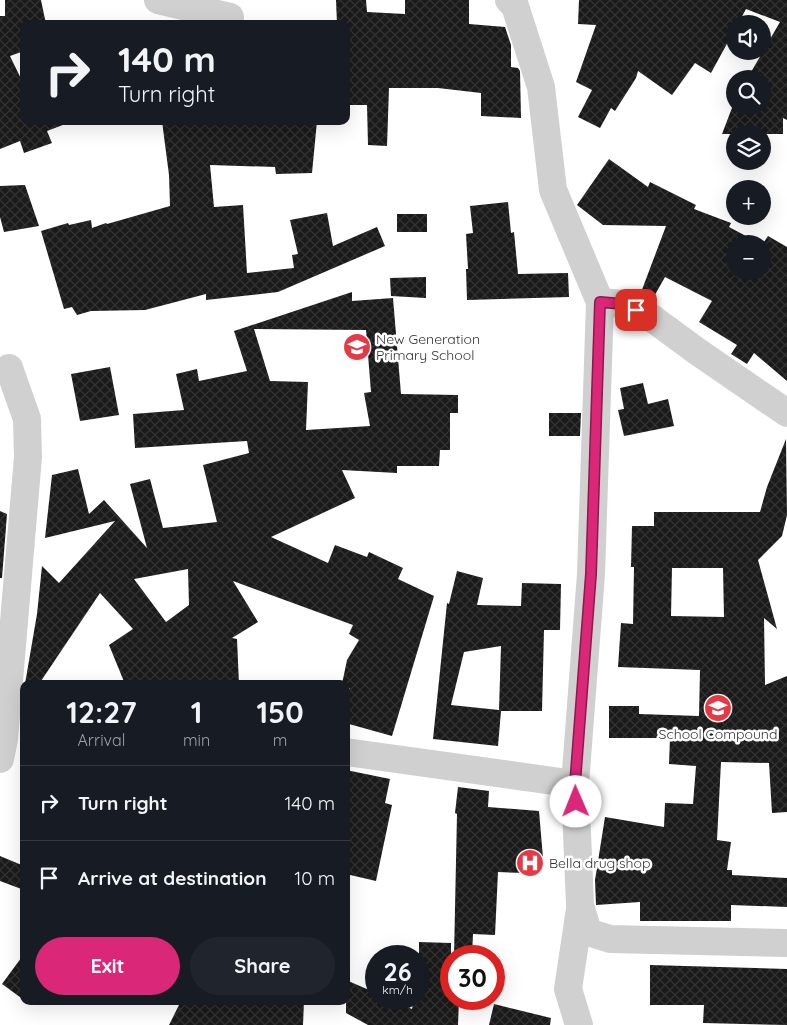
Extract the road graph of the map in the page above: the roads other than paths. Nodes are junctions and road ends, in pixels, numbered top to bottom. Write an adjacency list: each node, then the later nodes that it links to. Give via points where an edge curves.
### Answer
1 (158, 0): 3 (street)
2 (508, 0): 4 (street, via 515,6 540,87 553,190)
3 (230, 17)
4 (600, 302): 6 (street, via 623,304 649,316); 9 (street, via 591,574)
5 (9, 368): 7 (street, via 27,419 28,457)
6 (787, 413)
7 (7, 744)
8 (350, 753): 9 (street)
9 (575, 784): 10 (street)
10 (580, 905): 11 (street, via 588,932 610,940); 12 (street, via 568,989)
11 (787, 942)
12 (579, 1025)

